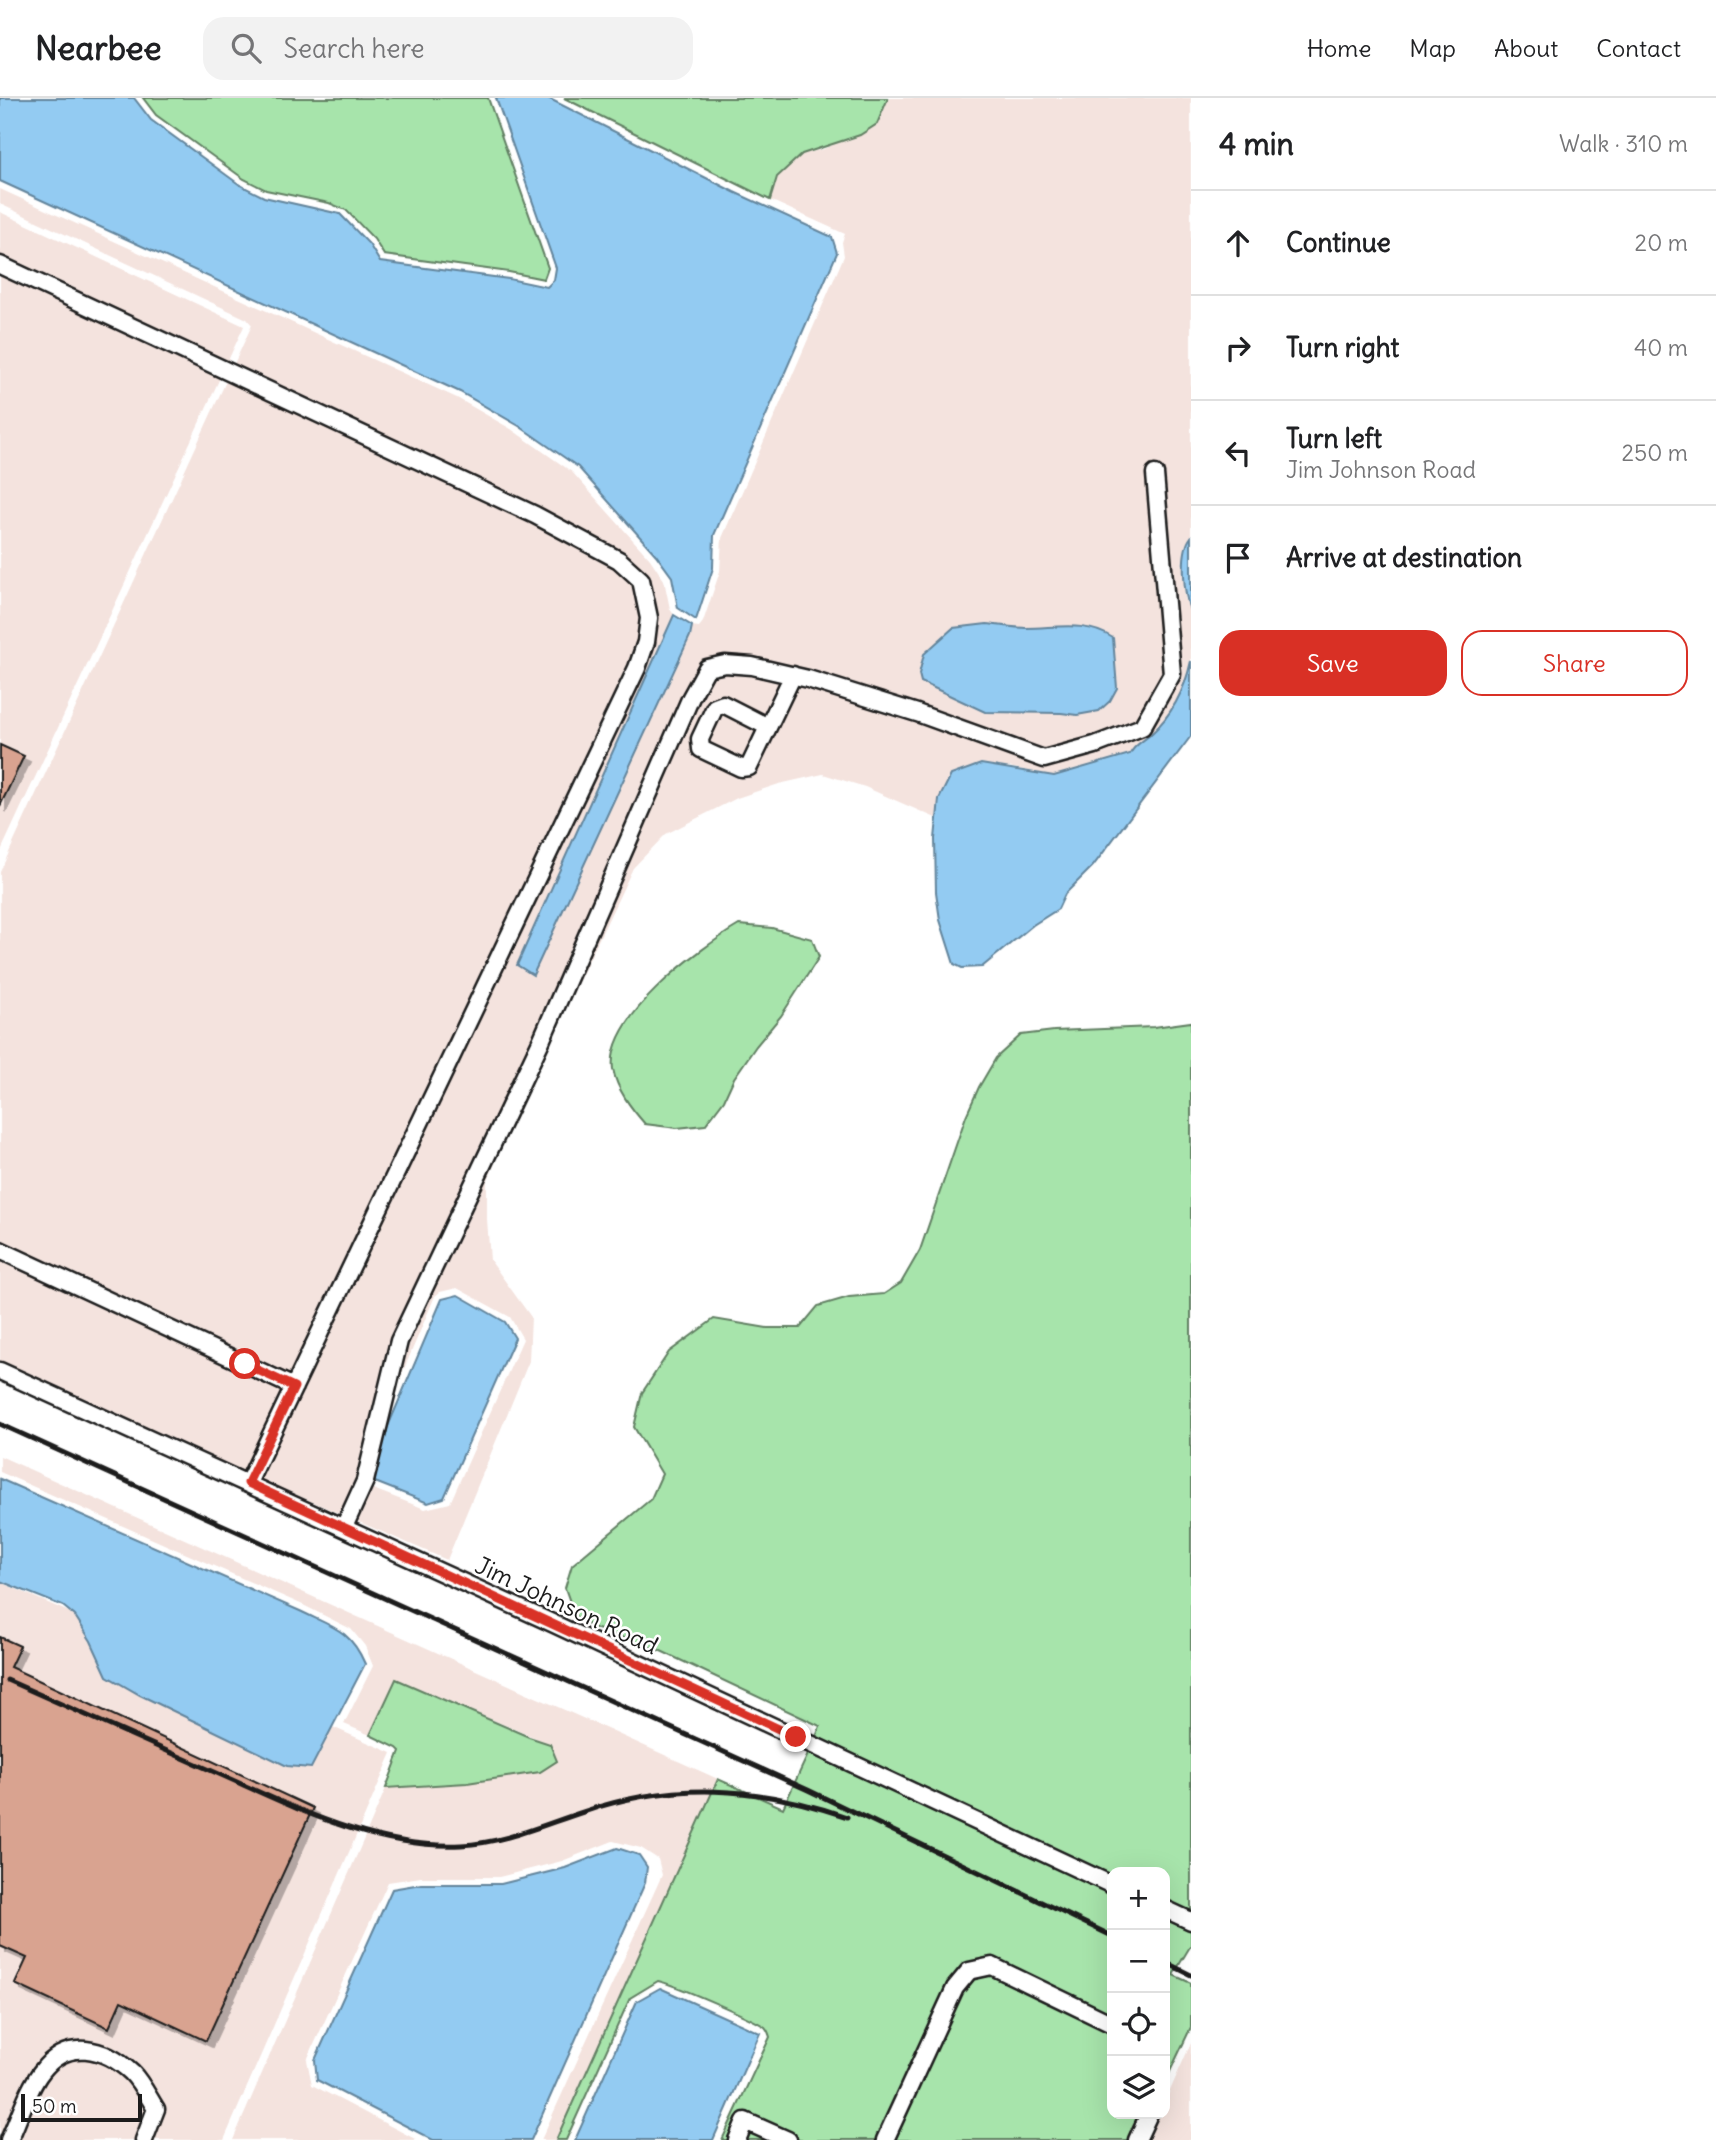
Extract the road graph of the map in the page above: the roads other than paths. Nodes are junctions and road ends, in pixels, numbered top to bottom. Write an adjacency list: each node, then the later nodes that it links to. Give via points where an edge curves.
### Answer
1 (0, 265): 7 (street, via 535,515 619,560 641,580 649,618 637,668)
2 (1155, 474): 3 (street, via 1172,674 1142,727 1044,759)
3 (793, 675): 4 (street); 9 (street, via 725,664 707,668 691,697 541,1041 399,1341 365,1481)
4 (768, 727): 4 (street, via 749,767 741,768 701,749 700,739 715,707 723,704)
5 (0, 1250): 7 (street)
6 (0, 1371): 8 (street, Jim Johnson Road)
7 (294, 1387): 8 (street)
8 (248, 1483): 9 (street, Jim Johnson Road)
9 (344, 1527): 10 (street, Jim Johnson Road)
10 (1107, 1883)
11 (1170, 1911): 12 (street)
12 (1191, 1921)
13 (1107, 2022): 19 (street, via 992,1966 970,1971 955,1988)
14 (1147, 2119): 20 (street)
15 (9, 2140): 16 (street, via 39,2073 55,2056 78,2049 104,2055 132,2074 156,2109)
16 (144, 2140)
17 (737, 2140): 18 (street, via 746,2121)
18 (788, 2140)
19 (885, 2140)
20 (1137, 2140)

